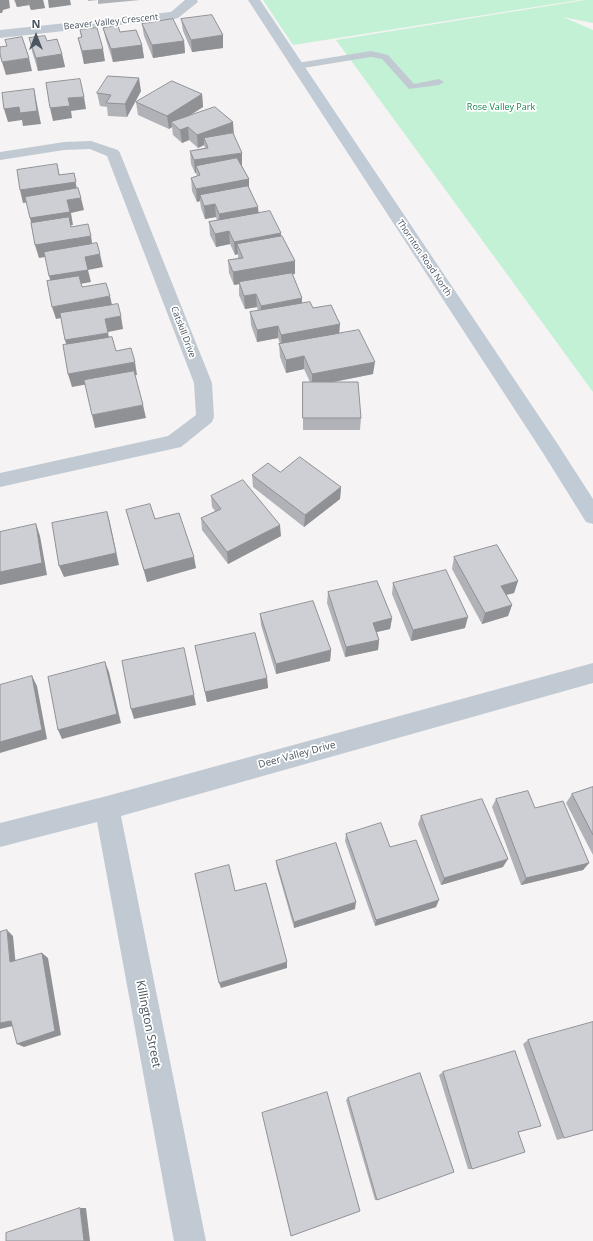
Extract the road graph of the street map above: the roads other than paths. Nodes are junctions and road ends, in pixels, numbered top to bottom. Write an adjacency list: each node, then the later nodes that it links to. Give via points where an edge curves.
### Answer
1 (190, 0): 3 (street, Beaver Valley Crescent, via 192,2 174,15)
2 (254, 0): 4 (main road, Thornton Road North)
3 (0, 34)
4 (297, 66): 5 (lane, via 371,54 385,57 412,87); 8 (main road, Thornton Road North)
5 (439, 82)
6 (0, 156): 7 (street, Catskill Drive, via 64,146 91,145 113,153 203,383 205,417 174,442)
7 (0, 480)
8 (593, 516)
9 (593, 673): 10 (street, Deer Valley Drive)
10 (107, 808): 11 (street, Deer Valley Drive); 12 (street, Killington Street)
11 (0, 835)
12 (190, 1241)

